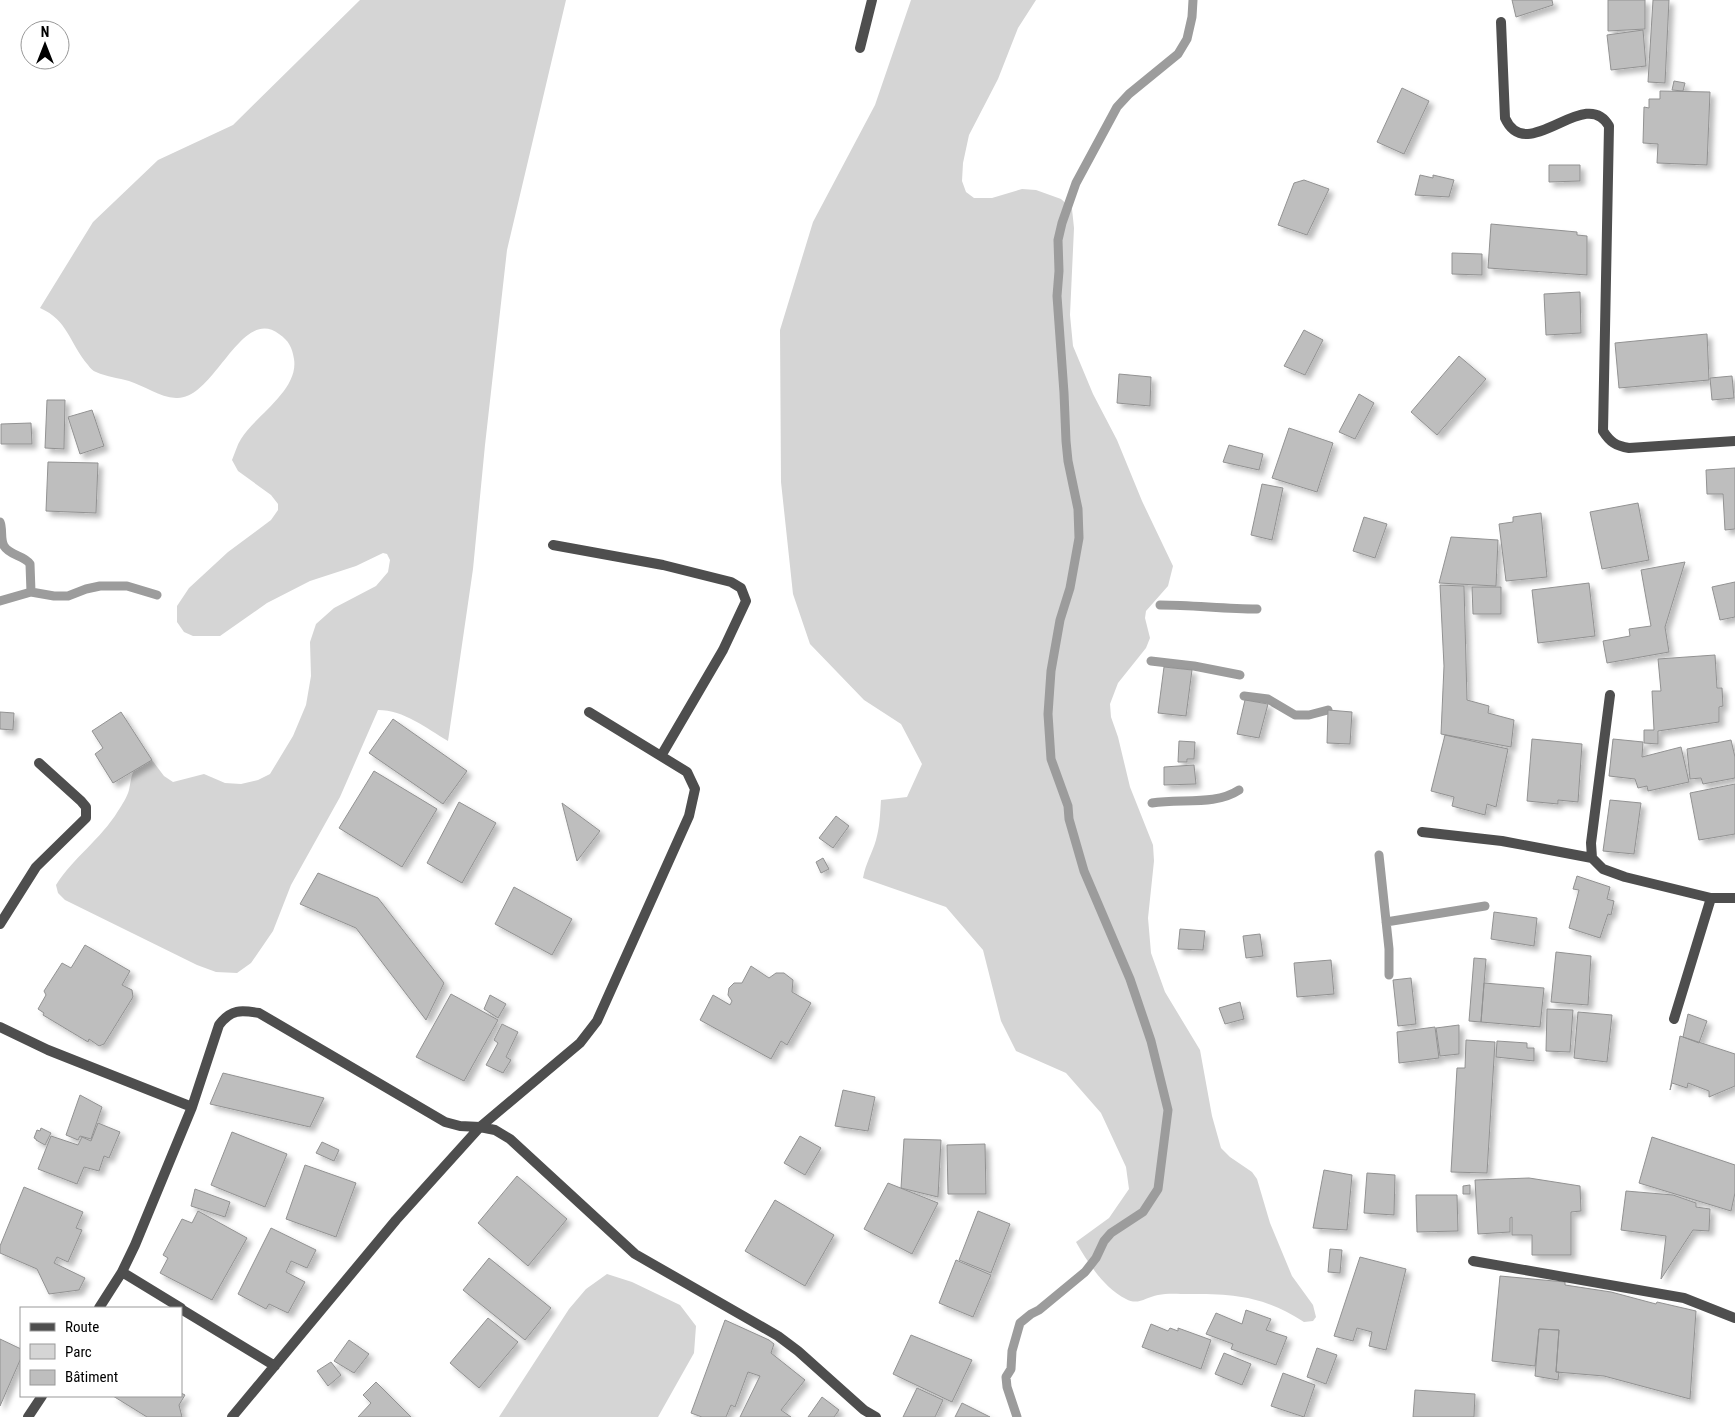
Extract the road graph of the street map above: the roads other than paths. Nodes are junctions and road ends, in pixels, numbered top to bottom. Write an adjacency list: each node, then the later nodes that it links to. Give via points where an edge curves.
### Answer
1 (872, 0): 3 (street)
2 (1501, 22): 4 (street, via 1508,126 1515,132 1535,133 1585,113 1594,113 1604,117 1609,126 1603,431 1608,440 1628,448)
3 (860, 48)
4 (1735, 441)
5 (552, 545): 8 (street, via 663,565 731,582 741,588 746,601 723,650)
6 (1610, 695): 11 (street, via 1591,844)
7 (589, 712): 8 (street)
8 (661, 756): 18 (street, via 688,772 695,789 693,803 597,1022 580,1043)
9 (39, 763): 14 (street, via 81,801 86,808 86,818 36,868)
10 (1422, 832): 11 (street, via 1502,841)
11 (1592, 858): 12 (street, via 1603,869 1625,877)
12 (1711, 898): 13 (street); 15 (street)
13 (1735, 898)
14 (0, 924)
15 (1674, 1019)
16 (0, 1027): 17 (street, via 48,1050)
17 (192, 1107): 18 (street, via 219,1025 226,1015 243,1010 259,1013 445,1122); 20 (street)
18 (480, 1126): 25 (street, via 396,1220); 29 (street, via 495,1130 510,1140 635,1254 778,1336)
19 (1473, 1261): 24 (street, via 1684,1298)
20 (122, 1272): 21 (street); 22 (street)
21 (100, 1307)
22 (179, 1307)
23 (182, 1309): 25 (street)
24 (1735, 1318)
25 (274, 1366): 28 (street)
26 (41, 1397): 27 (street)
27 (28, 1417)
28 (232, 1417)
29 (876, 1417)

